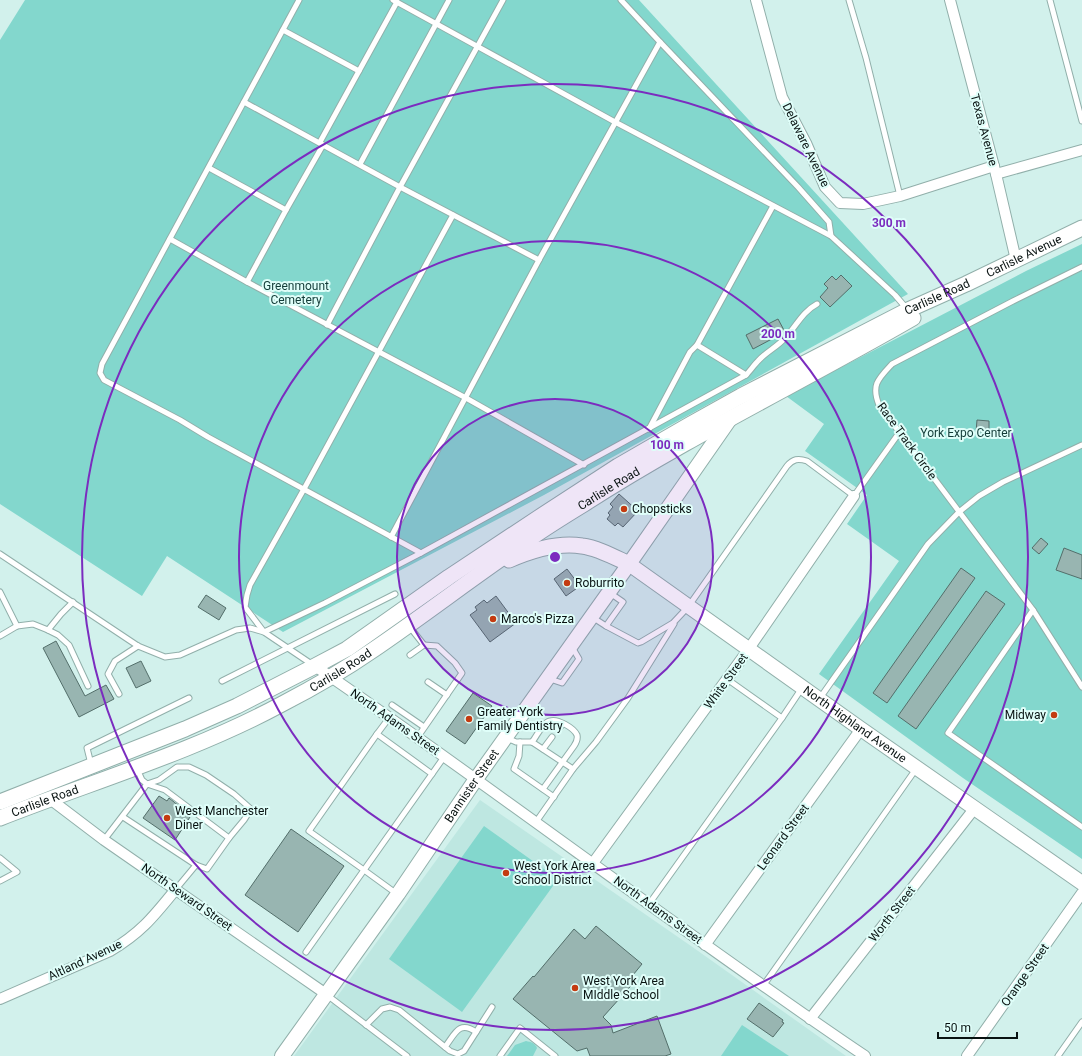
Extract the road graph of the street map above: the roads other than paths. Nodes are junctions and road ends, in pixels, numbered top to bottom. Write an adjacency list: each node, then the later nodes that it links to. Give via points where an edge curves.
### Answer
1 (299, 0): 11 (lane)
2 (449, 0): 10 (lane)
3 (503, 0): 13 (lane)
4 (621, 0): 12 (lane)
5 (756, 0): 24 (street, Delaware Avenue, via 782,97 825,187 840,203 863,204)
6 (849, 0): 24 (lane)
7 (950, 0): 22 (street, Texas Avenue)
8 (1050, 0): 16 (lane)
9 (395, 1): 10 (lane); 14 (lane)
10 (436, 23): 13 (lane); 20 (lane)
11 (283, 30): 14 (lane); 15 (lane)
12 (660, 42): 17 (lane); 29 (lane, via 829,222)
13 (478, 45): 17 (lane); 23 (lane)
14 (359, 71): 18 (lane)
15 (244, 102): 18 (lane); 21 (lane)
16 (1082, 121)
17 (615, 122): 25 (lane); 31 (lane)
18 (322, 144): 20 (lane); 26 (lane)
19 (1082, 150): 22 (street, Delaware Avenue)
20 (360, 164): 23 (lane)
21 (209, 168): 26 (lane); 30 (lane)
22 (995, 170): 24 (street, Delaware Avenue); 32 (street, Texas Avenue)
23 (400, 187): 27 (lane); 38 (lane)
24 (900, 196)
25 (773, 206): 29 (lane); 39 (lane)
26 (286, 210): 34 (lane)
27 (453, 215): 31 (lane); 40 (lane)
28 (1082, 228): 32 (main road, Carlisle Avenue)
29 (831, 236): 37 (lane)
30 (170, 239): 34 (lane); 49 (lane, via 102,364 102,377)
31 (539, 260): 43 (lane)
32 (1016, 260): 35 (main road, Carlisle Avenue)
33 (1082, 267): 46 (lane, Race Track Circle, via 892,364 879,378 874,394)
34 (247, 282): 38 (lane)
35 (966, 284): 37 (main road, Carlisle Road); 44 (main road, Carlisle Road, via 911,319)
36 (817, 304): 42 (lane, via 799,320 788,336 758,360)
37 (908, 310): 41 (main road, Carlisle Road)
38 (327, 325): 40 (lane)
39 (697, 345): 42 (lane); 45 (lane, via 690,352)
40 (379, 352): 43 (lane); 49 (lane)
41 (800, 366): 44 (main road, via 747,399 737,407); 76 (main road, Carlisle Road, via 618,466 347,649)
42 (746, 376): 45 (lane)
43 (466, 398): 48 (lane); 52 (lane)
44 (730, 418): 55 (street, Bannister Street); 56 (main road, Carlisle Road, via 587,502 531,537)
45 (648, 429): 48 (lane)
46 (900, 433): 50 (lane); 51 (lane, Race Track Circle)
47 (1082, 445): 51 (lane, via 1003,482)
48 (584, 465): 53 (lane)
49 (304, 489): 52 (lane); 69 (lane, via 246,595 245,607)
50 (854, 496): 61 (lane, via 807,461 800,458 792,461); 74 (street, White Street)
51 (959, 512): 62 (lane, Race Track Circle); 87 (lane, via 928,544)
52 (391, 537): 53 (lane)
53 (422, 553): 69 (lane)
54 (0, 554): 60 (lane)
55 (629, 564): 56 (main road, via 602,552 569,545 524,554); 58 (street, Bannister Street); 61 (street, North Highland Avenue)
56 (483, 572): 65 (main road, Carlisle Road)
57 (0, 592): 66 (lane)
58 (608, 592): 63 (street, Bannister Street); 67 (lane, via 623,602)
59 (395, 594): 73 (lane)
60 (73, 602): 68 (lane); 72 (lane)
61 (688, 607): 64 (lane); 74 (street, North Highland Avenue)
62 (1033, 610): 83 (lane, Race Track Circle); 120 (lane, via 948,733)
63 (591, 616): 67 (lane); 97 (street, Bannister Street)
64 (676, 621): 67 (lane, via 638,643); 108 (lane, via 628,698)
65 (408, 625): 71 (lane); 77 (main road, Carlisle Road)
66 (17, 626): 68 (lane, via 33,624); 70 (lane)
67 (606, 626)
68 (48, 630): 81 (lane, via 69,645)
69 (264, 632): 72 (lane, via 250,628 236,630 180,655 165,657); 73 (lane)
70 (0, 636)
71 (424, 645): 75 (lane); 85 (lane, via 437,646 462,673)
72 (138, 646): 84 (lane, via 115,661 108,674)
73 (288, 648): 76 (lane); 79 (lane)
74 (748, 650): 78 (street, White Street); 82 (street, North Highland Avenue)
75 (410, 655)
76 (315, 666): 77 (street, North Adams Street); 105 (main road, Carlisle Road, via 237,706)
77 (330, 677): 91 (street, North Adams Street); 106 (main road, Carlisle Road, via 232,729)
78 (727, 679): 90 (lane); 124 (street, White Street)
79 (222, 681)
80 (428, 682): 85 (lane)
81 (88, 686)
82 (803, 687): 87 (street, North Highland Avenue); 90 (lane)
83 (1082, 687)
84 (119, 694)
85 (447, 695): 93 (lane)
86 (189, 698): 105 (lane, via 87,748)
87 (820, 699): 95 (street, North Highland Avenue)
88 (392, 705): 89 (lane)
89 (401, 711): 91 (lane); 93 (lane)
90 (782, 718): 132 (lane)
91 (391, 720): 96 (lane); 99 (street, North Adams Street)
92 (563, 724): 94 (lane); 101 (lane, via 554,720 549,721); 104 (lane, via 573,729 577,740)
93 (424, 727): 99 (lane)
94 (558, 729)
95 (861, 729): 107 (street, North Highland Avenue); 133 (street, Leonard Street)
96 (377, 734): 109 (lane); 126 (lane, via 309,831)
97 (506, 737): 100 (lane); 110 (street, Bannister Street)
98 (552, 737): 102 (lane)
99 (417, 738): 103 (street, North Adams Street)
100 (520, 742): 101 (lane); 112 (lane, via 519,756 514,769)
101 (532, 742): 102 (lane)
102 (543, 749): 104 (lane)
103 (444, 757): 109 (lane); 110 (street, North Adams Street)
104 (562, 762): 108 (lane); 112 (lane)
105 (91, 767): 115 (main road, Carlisle Road)
106 (136, 767): 111 (lane, via 142,780); 114 (main road, Carlisle Road)
107 (916, 768): 116 (street, North Highland Avenue); 135 (lane)
108 (573, 769): 113 (lane)
109 (432, 774): 126 (lane)
110 (476, 779): 119 (street, North Adams Street); 131 (street, Bannister Street)
111 (147, 784): 117 (lane); 121 (lane, via 165,790); 121 (lane, via 159,780 177,766 189,767 206,775 251,809)
112 (543, 790): 113 (lane)
113 (554, 797): 119 (lane)
114 (50, 799): 118 (main road, Carlisle Road); 122 (street, North Seward Street)
115 (0, 802)
116 (974, 808): 128 (street, North Highland Avenue); 139 (street, Worth Street)
117 (123, 817): 122 (lane); 125 (lane)
118 (0, 818)
119 (536, 822): 124 (street, North Adams Street)
120 (1082, 827)
121 (229, 838): 125 (lane, via 208,869)
122 (104, 840): 129 (street, North Seward Street)
123 (0, 858): 127 (lane, via 17,872)
124 (593, 863): 132 (street, North Adams Street)
125 (196, 866): 129 (lane)
126 (364, 870): 131 (lane); 134 (lane)
127 (0, 881)
128 (1082, 883)
129 (176, 889): 136 (street, North Seward Street); 137 (street, Altland Avenue, via 154,917 127,941 110,951)
130 (1082, 893): 149 (street, Orange Street)
131 (398, 894): 136 (street, Bannister Street)
132 (649, 904): 133 (street, North Adams Street)
133 (705, 945): 135 (street, North Adams Street)
134 (306, 952)
135 (764, 986): 139 (street, North Adams Street)
136 (326, 994): 141 (lane); 144 (street, Bannister Street)
137 (0, 998)
138 (492, 1007): 142 (lane)
139 (810, 1019): 148 (street, North Adams Street)
140 (1082, 1022): 150 (lane)
141 (366, 1025): 143 (lane, via 382,1009 390,1007 398,1010); 145 (lane)
142 (476, 1032): 143 (lane, via 469,1027 463,1027 457,1030); 143 (lane, via 464,1051 458,1054)
143 (445, 1047)
144 (282, 1056)
145 (407, 1056)
146 (500, 1056): 147 (lane, via 520,1028)
147 (555, 1056)
148 (865, 1056)
149 (967, 1056)
150 (1058, 1056)

